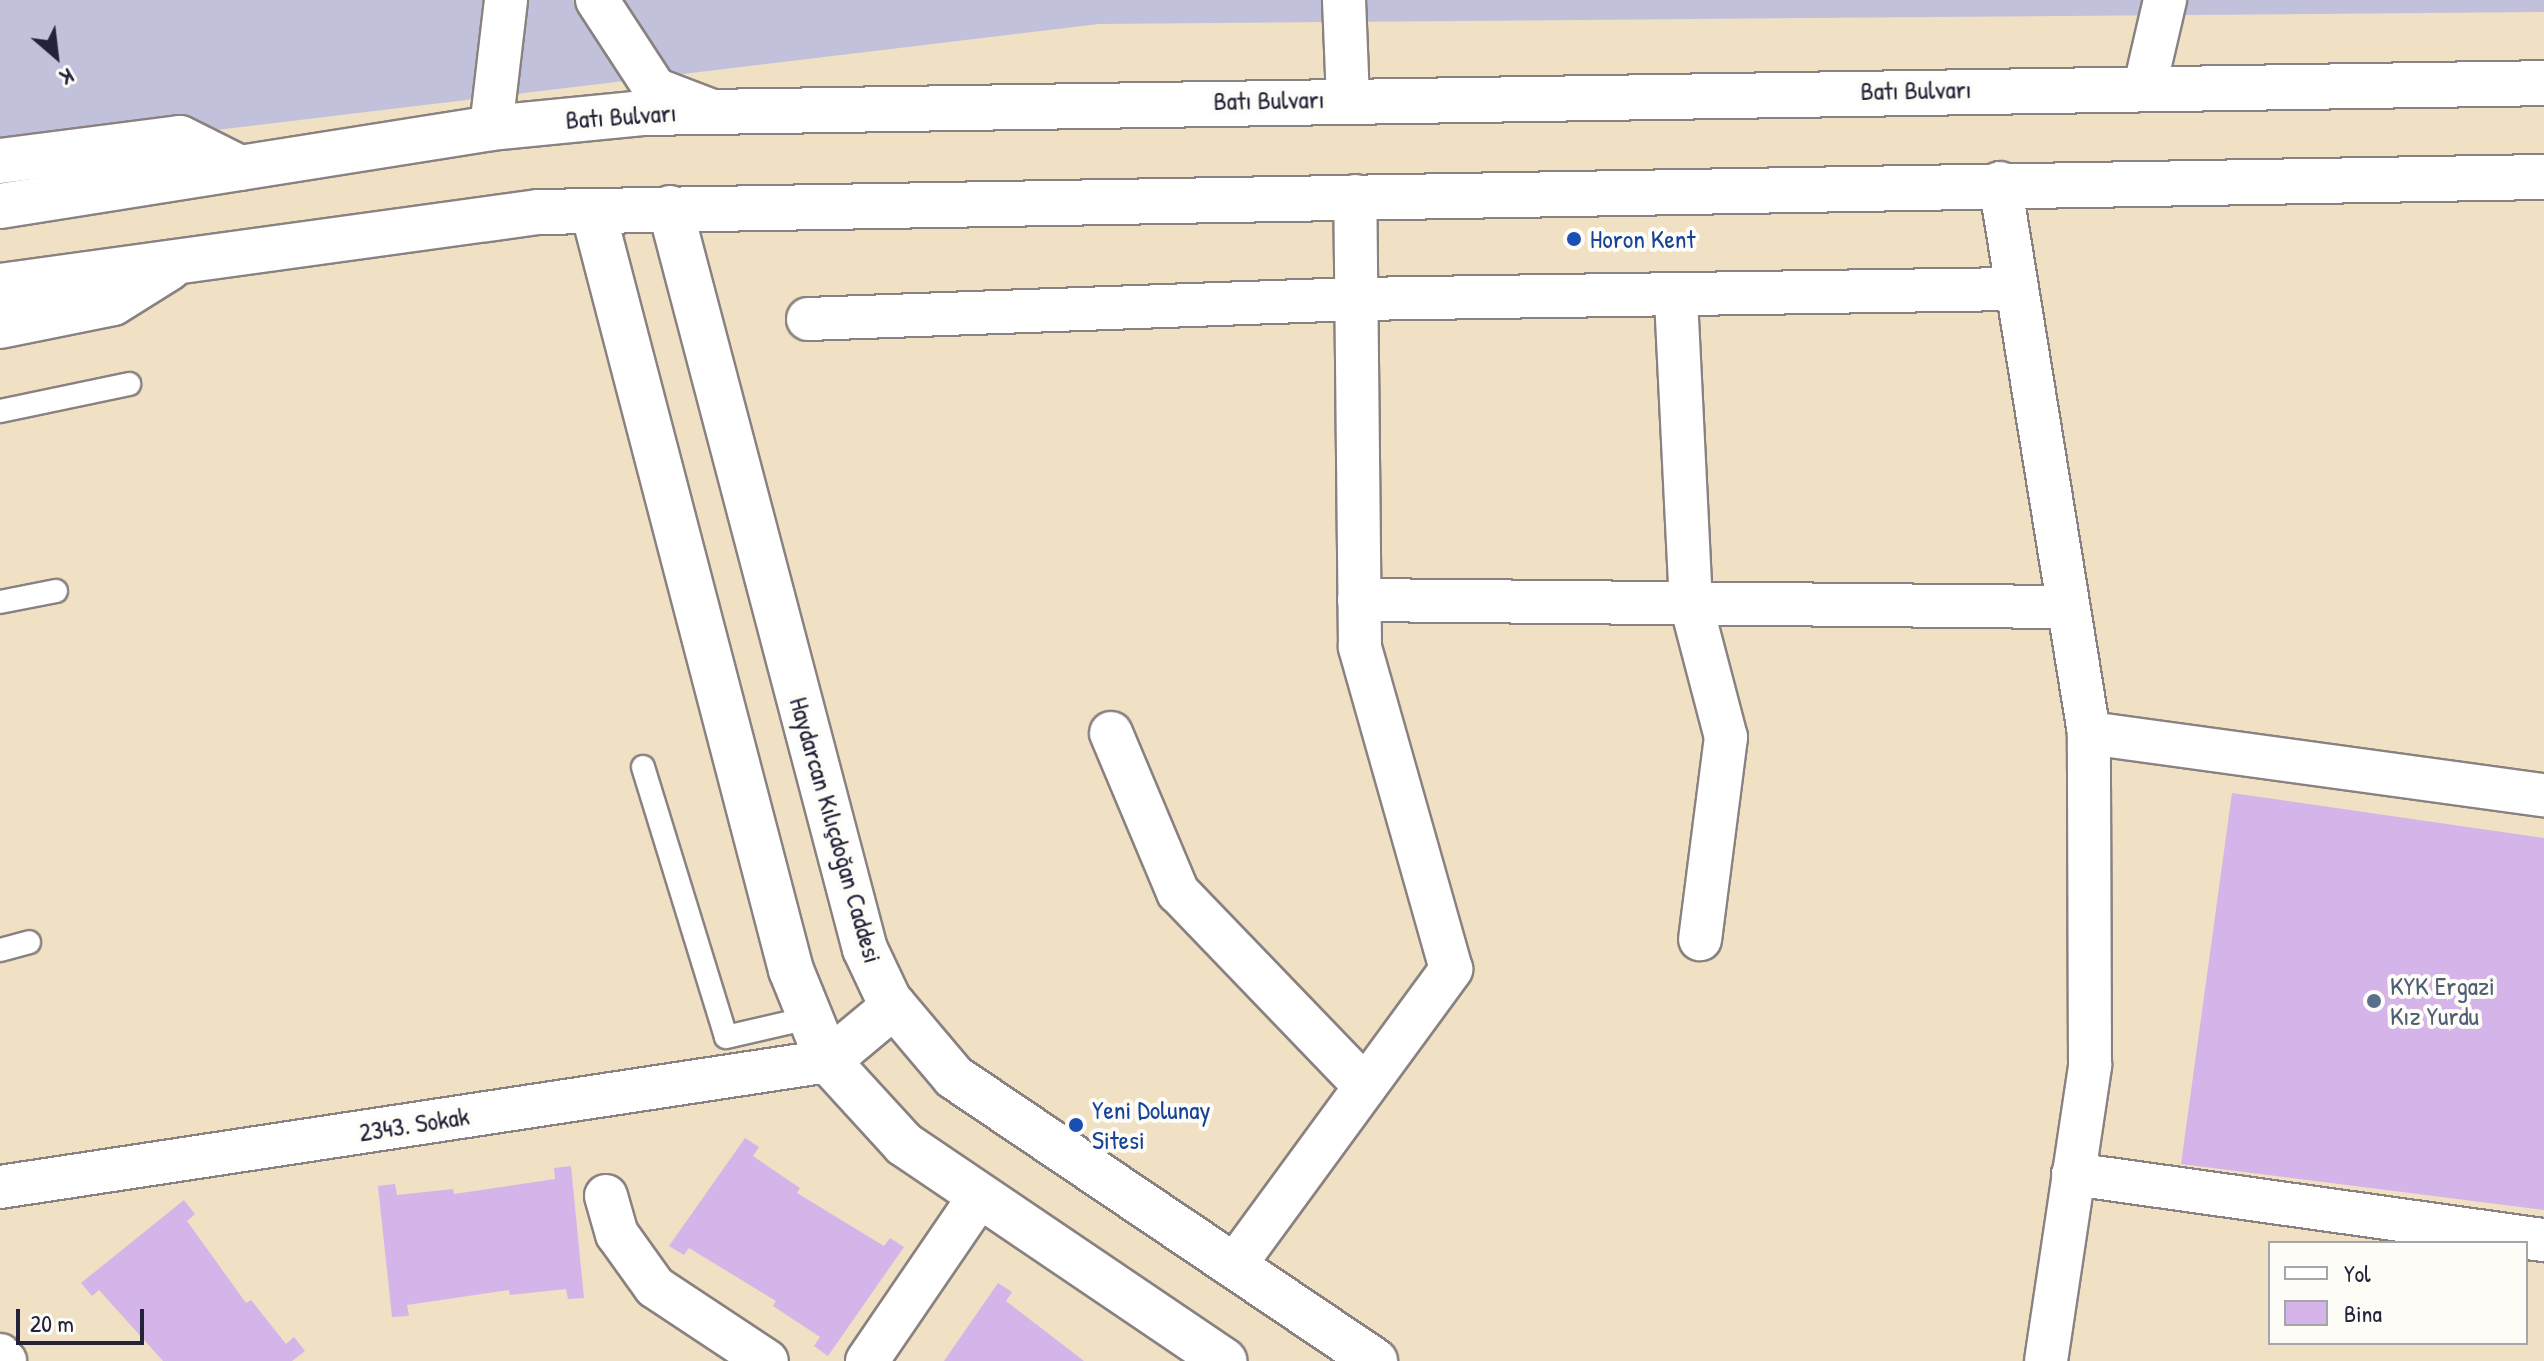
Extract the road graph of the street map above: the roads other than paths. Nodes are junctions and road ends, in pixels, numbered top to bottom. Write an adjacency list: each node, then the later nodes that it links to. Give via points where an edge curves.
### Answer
1 (506, 0): 9 (street)
2 (597, 0): 8 (street, via 655,89)
3 (1344, 0): 7 (street)
4 (2165, 0): 6 (street)
5 (2544, 83): 6 (main road, Batı Bulvarı)
6 (2145, 86): 7 (main road, Batı Bulvarı)
7 (1348, 98): 8 (main road, Batı Bulvarı)
8 (712, 111): 9 (main road, Batı Bulvarı)
9 (491, 128): 11 (main road, Batı Bulvarı)
10 (0, 161): 11 (main road, via 180,138)
11 (240, 168): 15 (main road, Batı Bulvarı)
12 (2544, 177): 13 (main road)
13 (2000, 183): 14 (main road); 20 (street)
14 (1355, 196): 16 (main road); 22 (street)
15 (0, 206)
16 (670, 208): 17 (main road); 39 (main road, Haydarcan Kılıçdoğan Caddesi, via 865,949)
17 (593, 211): 18 (main road, via 538,212); 40 (main road, via 791,970)
18 (179, 261): 19 (main road); 24 (main road, via 113,303)
19 (0, 286)
20 (2017, 289): 21 (street); 31 (street)
21 (1676, 298): 22 (street); 30 (street)
22 (1356, 299): 23 (street); 28 (street)
23 (808, 319)
24 (0, 326)
25 (129, 384): 26 (lane)
26 (0, 411)
27 (56, 591): 29 (lane)
28 (1359, 600): 30 (street); 42 (street, via 1360,647 1451,969)
29 (0, 602)
30 (1691, 604): 31 (street); 36 (street, via 1726,737)
31 (2068, 607): 33 (street)
32 (1111, 733): 42 (street, via 1178,892)
33 (2089, 733): 35 (street); 43 (street, via 2090,1065)
34 (643, 767): 40 (lane, via 726,1037)
35 (2544, 795)
36 (1700, 939)
37 (29, 942): 38 (lane)
38 (0, 950)
39 (894, 1006): 41 (main road); 48 (main road, Haydarcan Kılıçdoğan Caddesi, via 954,1077)
40 (809, 1018): 41 (main road)
41 (828, 1061): 44 (street, 2343. Sokak); 46 (main road, via 904,1144)
42 (1365, 1086): 48 (street)
43 (2073, 1174): 47 (street); 55 (street)
44 (0, 1187)
45 (606, 1196): 51 (street, via 617,1234 655,1287)
46 (979, 1197): 52 (street); 53 (main road)
47 (2544, 1240)
48 (1234, 1266): 54 (main road, Haydarcan Kılıçdoğan Caddesi)
49 (0, 1355): 50 (street)
50 (5, 1361)
51 (767, 1361)
52 (867, 1361)
53 (1224, 1361)
54 (1375, 1361)
55 (2046, 1361)

